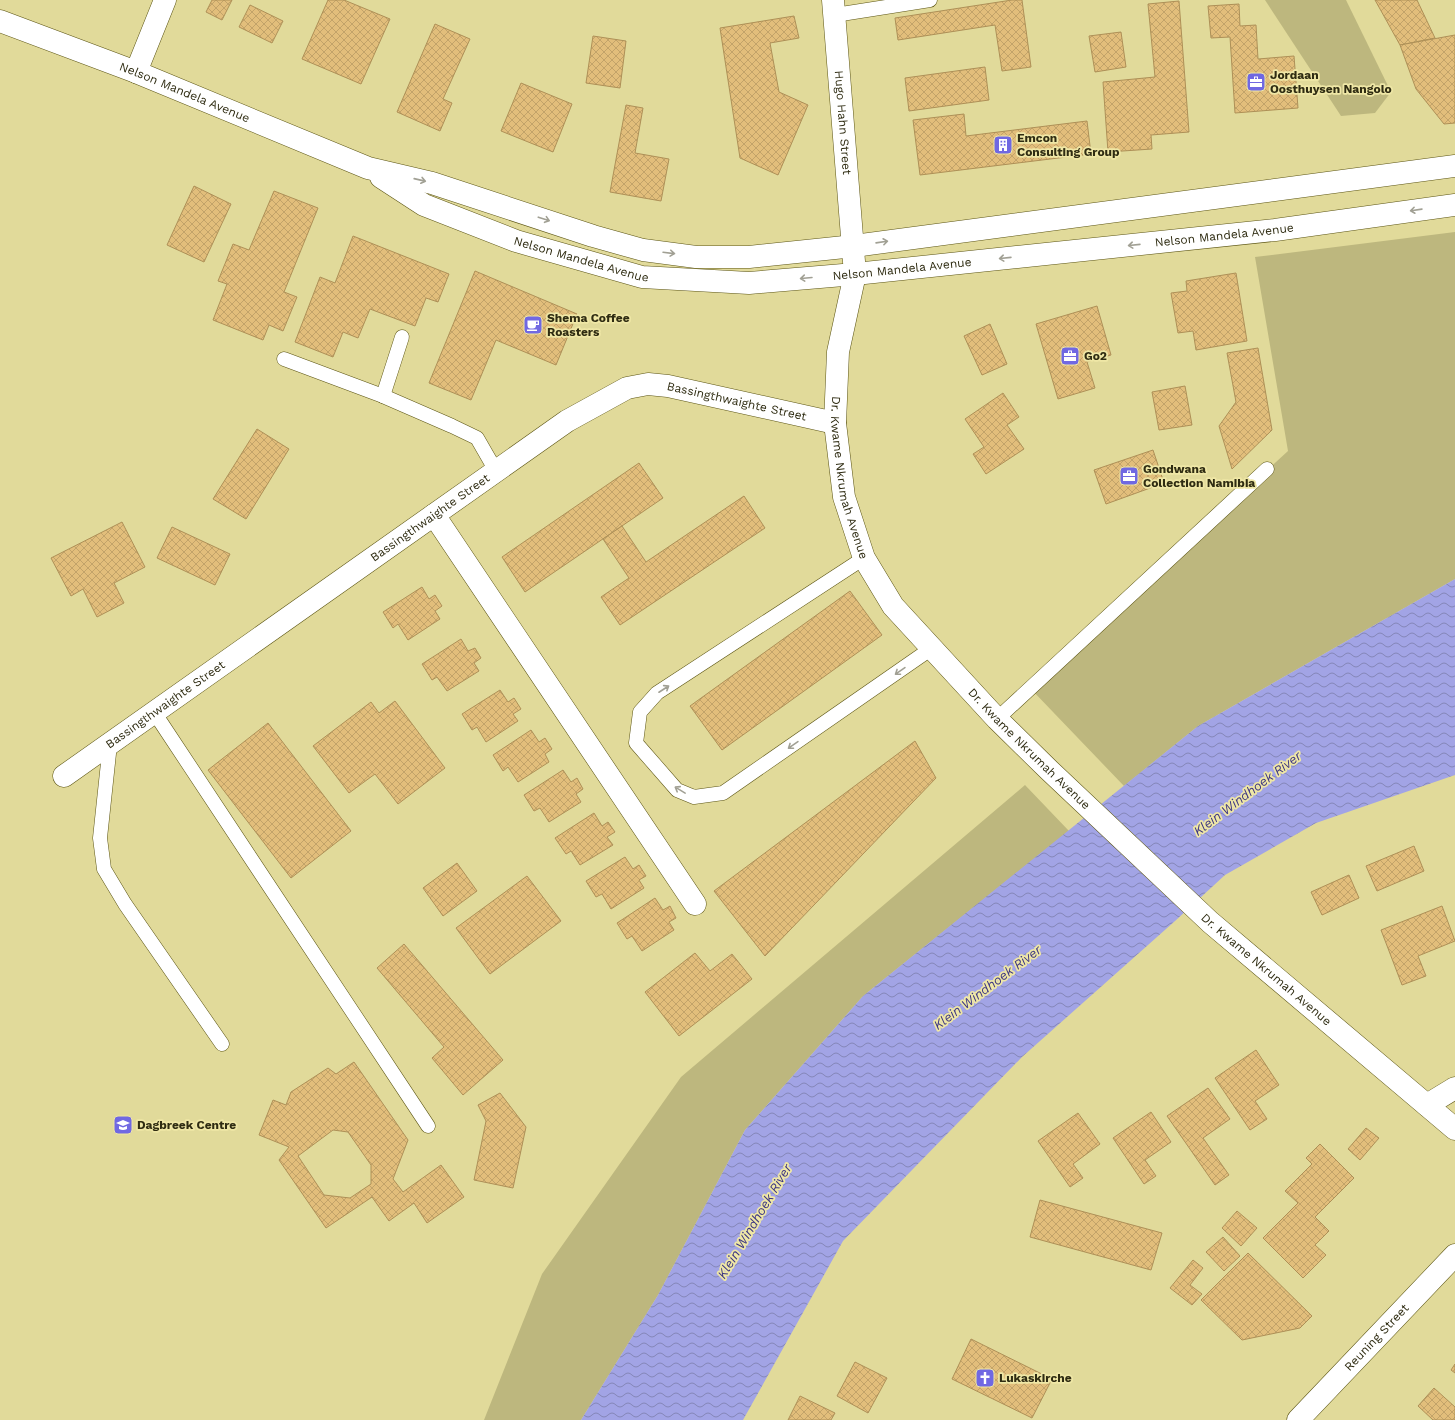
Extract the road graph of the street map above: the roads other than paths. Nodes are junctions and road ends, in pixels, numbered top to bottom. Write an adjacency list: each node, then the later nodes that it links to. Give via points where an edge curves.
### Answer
1 (165, 0): 5 (street)
2 (930, 0): 3 (lane)
3 (834, 8): 9 (street, Hugo Hahn Street)
4 (0, 21): 5 (street, Nelson Mandela Avenue)
5 (136, 72): 7 (street, Nelson Mandela Avenue)
6 (1455, 166): 9 (street, Nelson Mandela Avenue, one-way to 6)
7 (368, 168): 9 (street, Nelson Mandela Avenue, one-way to 9, via 432,183 643,250 696,257 749,257); 10 (street, Nelson Mandela Avenue, one-way to 7, via 749,283 642,276 516,241 424,205)
8 (1455, 205): 10 (street, Nelson Mandela Avenue, one-way to 10, via 1275,230)
9 (854, 246): 10 (street, Dr. Kwame Nkrumah Avenue)
10 (855, 274): 14 (street, Dr. Kwame Nkrumah Avenue, via 838,352)
11 (402, 337): 13 (lane)
12 (284, 359): 13 (lane)
13 (383, 396): 16 (lane, via 477,438)
14 (835, 423): 16 (street, Bassingthwaighte Street, via 668,386 648,384 627,388 567,421); 18 (street, Dr. Kwame Nkrumah Avenue, via 844,497)
15 (1267, 469): 21 (lane)
16 (496, 471): 17 (street, Bassingthwaighte Street)
17 (434, 515): 20 (street, Bassingthwaighte Street); 24 (street)
18 (864, 558): 19 (street, Dr. Kwame Nkrumah Avenue, via 893,606); 19 (lane, one-way to 18, via 723,793 694,797 677,790 636,743 640,712 657,693)
19 (932, 648): 21 (street, Dr. Kwame Nkrumah Avenue)
20 (154, 712): 22 (street, Bassingthwaighte Street); 28 (lane)
21 (997, 719): 27 (street, Dr. Kwame Nkrumah Avenue, via 1210,922)
22 (110, 744): 23 (street, Bassingthwaighte Street); 25 (lane, via 100,838 104,869 125,904)
23 (64, 776)
24 (696, 904)
25 (222, 1044)
26 (1455, 1088): 27 (street)
27 (1427, 1105): 29 (street, Dr. Kwame Nkrumah Avenue)
28 (428, 1126)
29 (1455, 1129)
30 (1455, 1255): 31 (street, Reuning Street)
31 (1298, 1420)

